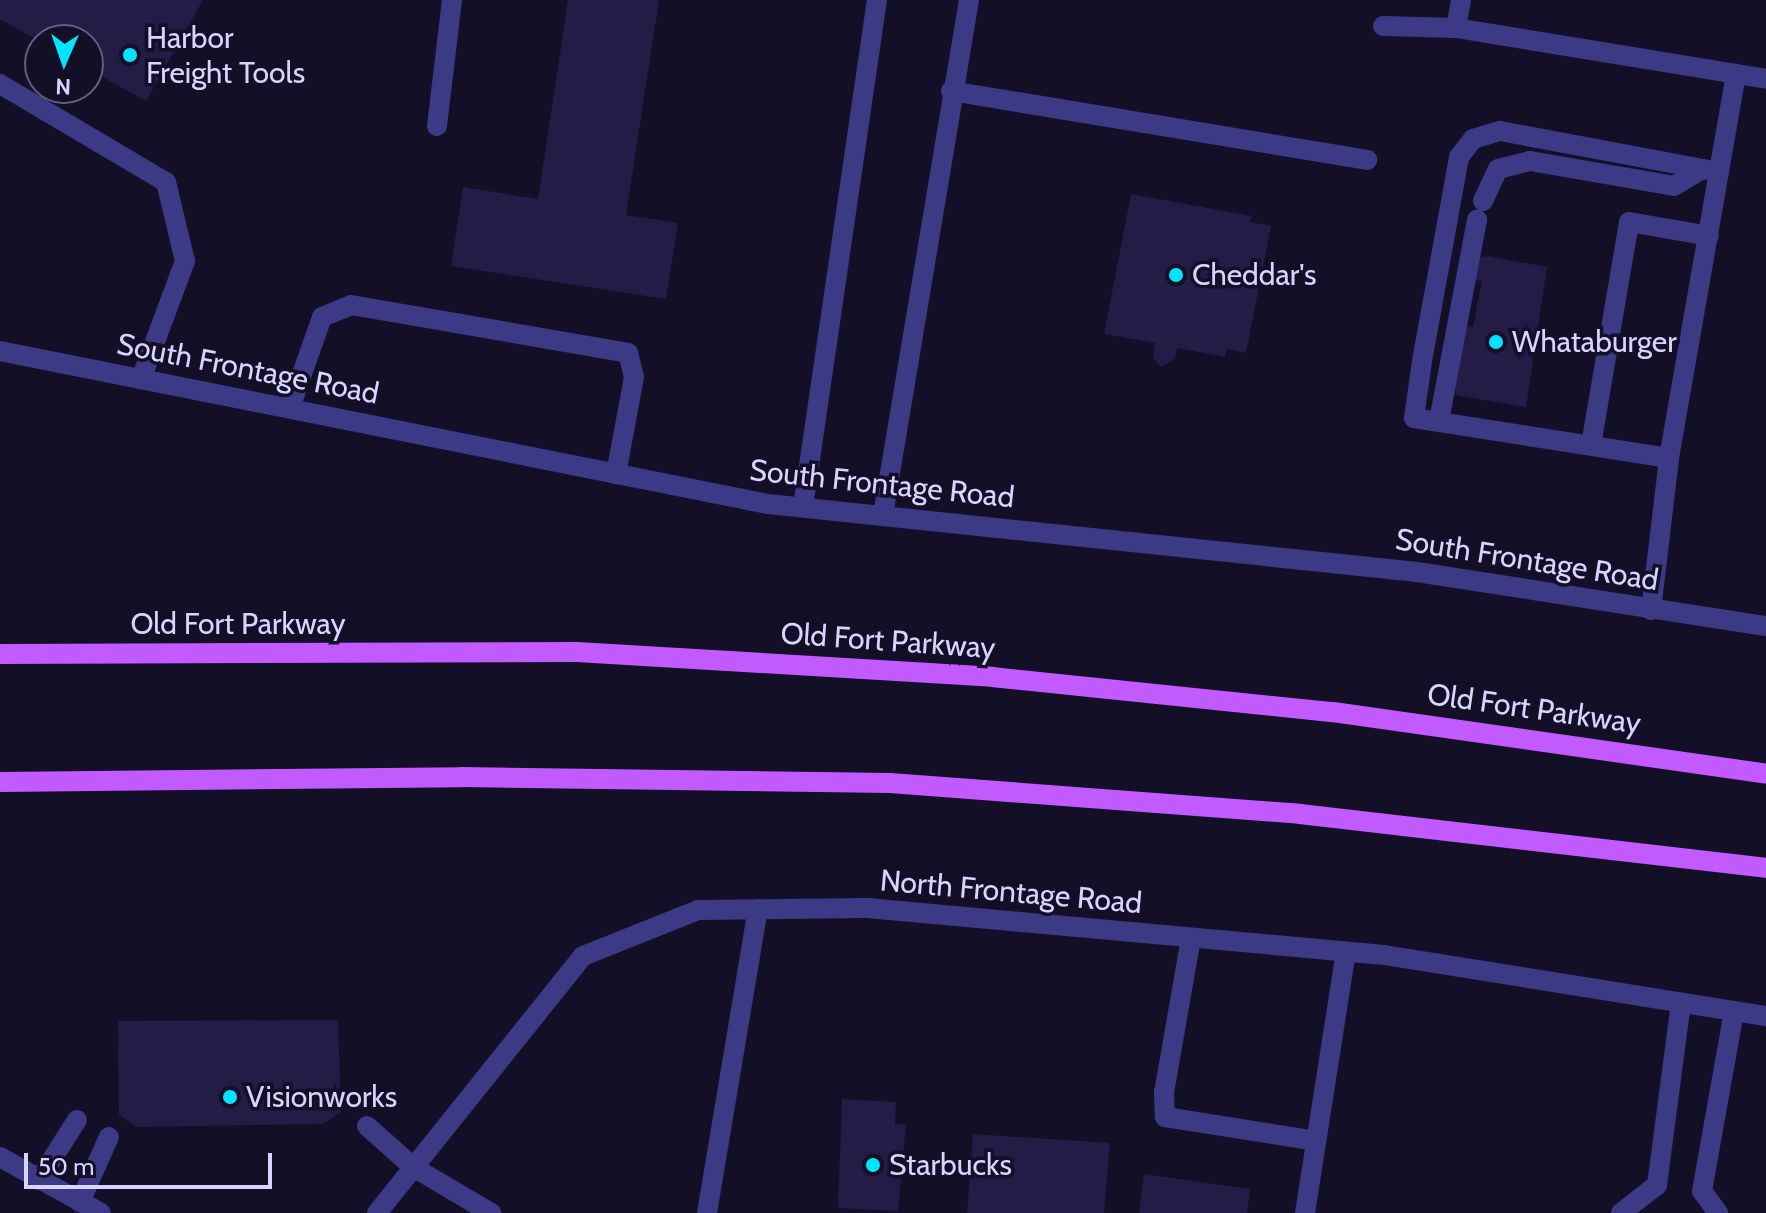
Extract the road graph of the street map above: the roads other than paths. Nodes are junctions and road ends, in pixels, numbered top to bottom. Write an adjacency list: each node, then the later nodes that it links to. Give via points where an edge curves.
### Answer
1 (452, 0): 11 (street)
2 (877, 0): 22 (street)
3 (969, 0): 10 (street)
4 (1461, 0): 6 (street)
5 (1383, 26): 6 (street)
6 (1456, 28): 7 (street)
7 (1736, 74): 8 (street); 13 (street)
8 (1766, 79)
9 (0, 84): 16 (street, via 166,182 185,261)
10 (951, 91): 12 (street); 23 (street)
11 (437, 126)
12 (1367, 160)
13 (1710, 170): 14 (street); 18 (street, via 1674,186 1530,161 1498,169 1480,211); 18 (street, via 1500,131 1473,139 1459,157 1414,418)
14 (1709, 236): 19 (street, via 1629,222); 20 (street)
15 (0, 351): 16 (street, South Frontage Road)
16 (141, 379): 17 (street, South Frontage Road)
17 (290, 408): 21 (street, South Frontage Road); 21 (street, via 322,317 351,305 628,353 634,377)
18 (1439, 421): 19 (street)
19 (1591, 445): 20 (street)
20 (1669, 458): 24 (street)
21 (616, 474): 22 (street, South Frontage Road)
22 (803, 507): 23 (street, South Frontage Road)
23 (883, 515): 24 (street, South Frontage Road, via 1417,572)
24 (1651, 610): 25 (street, South Frontage Road)
25 (1766, 626)
26 (0, 654): 27 (main road, Old Fort Parkway, via 577,652 992,677 1333,712)
27 (1766, 774)
28 (0, 782): 29 (main road, via 462,777 890,783 1300,814)
29 (1766, 868)
30 (758, 909): 31 (street, North Frontage Road, via 867,908); 41 (street, North Frontage Road, via 698,910 583,956); 47 (street)
31 (1191, 938): 32 (street, North Frontage Road); 39 (street, via 1164,1092 1165,1117)
32 (1346, 952): 33 (street, North Frontage Road); 39 (street)
33 (1681, 1003): 34 (street, North Frontage Road); 49 (street, via 1657,1185)
34 (1734, 1011): 35 (street, North Frontage Road); 50 (street, via 1702,1191)
35 (1766, 1016)
36 (77, 1120): 42 (street)
37 (367, 1126): 41 (street)
38 (109, 1137): 43 (street)
39 (1316, 1141): 48 (street)
40 (0, 1157): 42 (street)
41 (413, 1167): 45 (street, North Frontage Road); 46 (street)
42 (39, 1180): 43 (street)
43 (80, 1202): 44 (street)
44 (101, 1213)
45 (377, 1213)
46 (491, 1213)
47 (707, 1213)
48 (1305, 1213)
49 (1621, 1213)
50 (1718, 1213)

